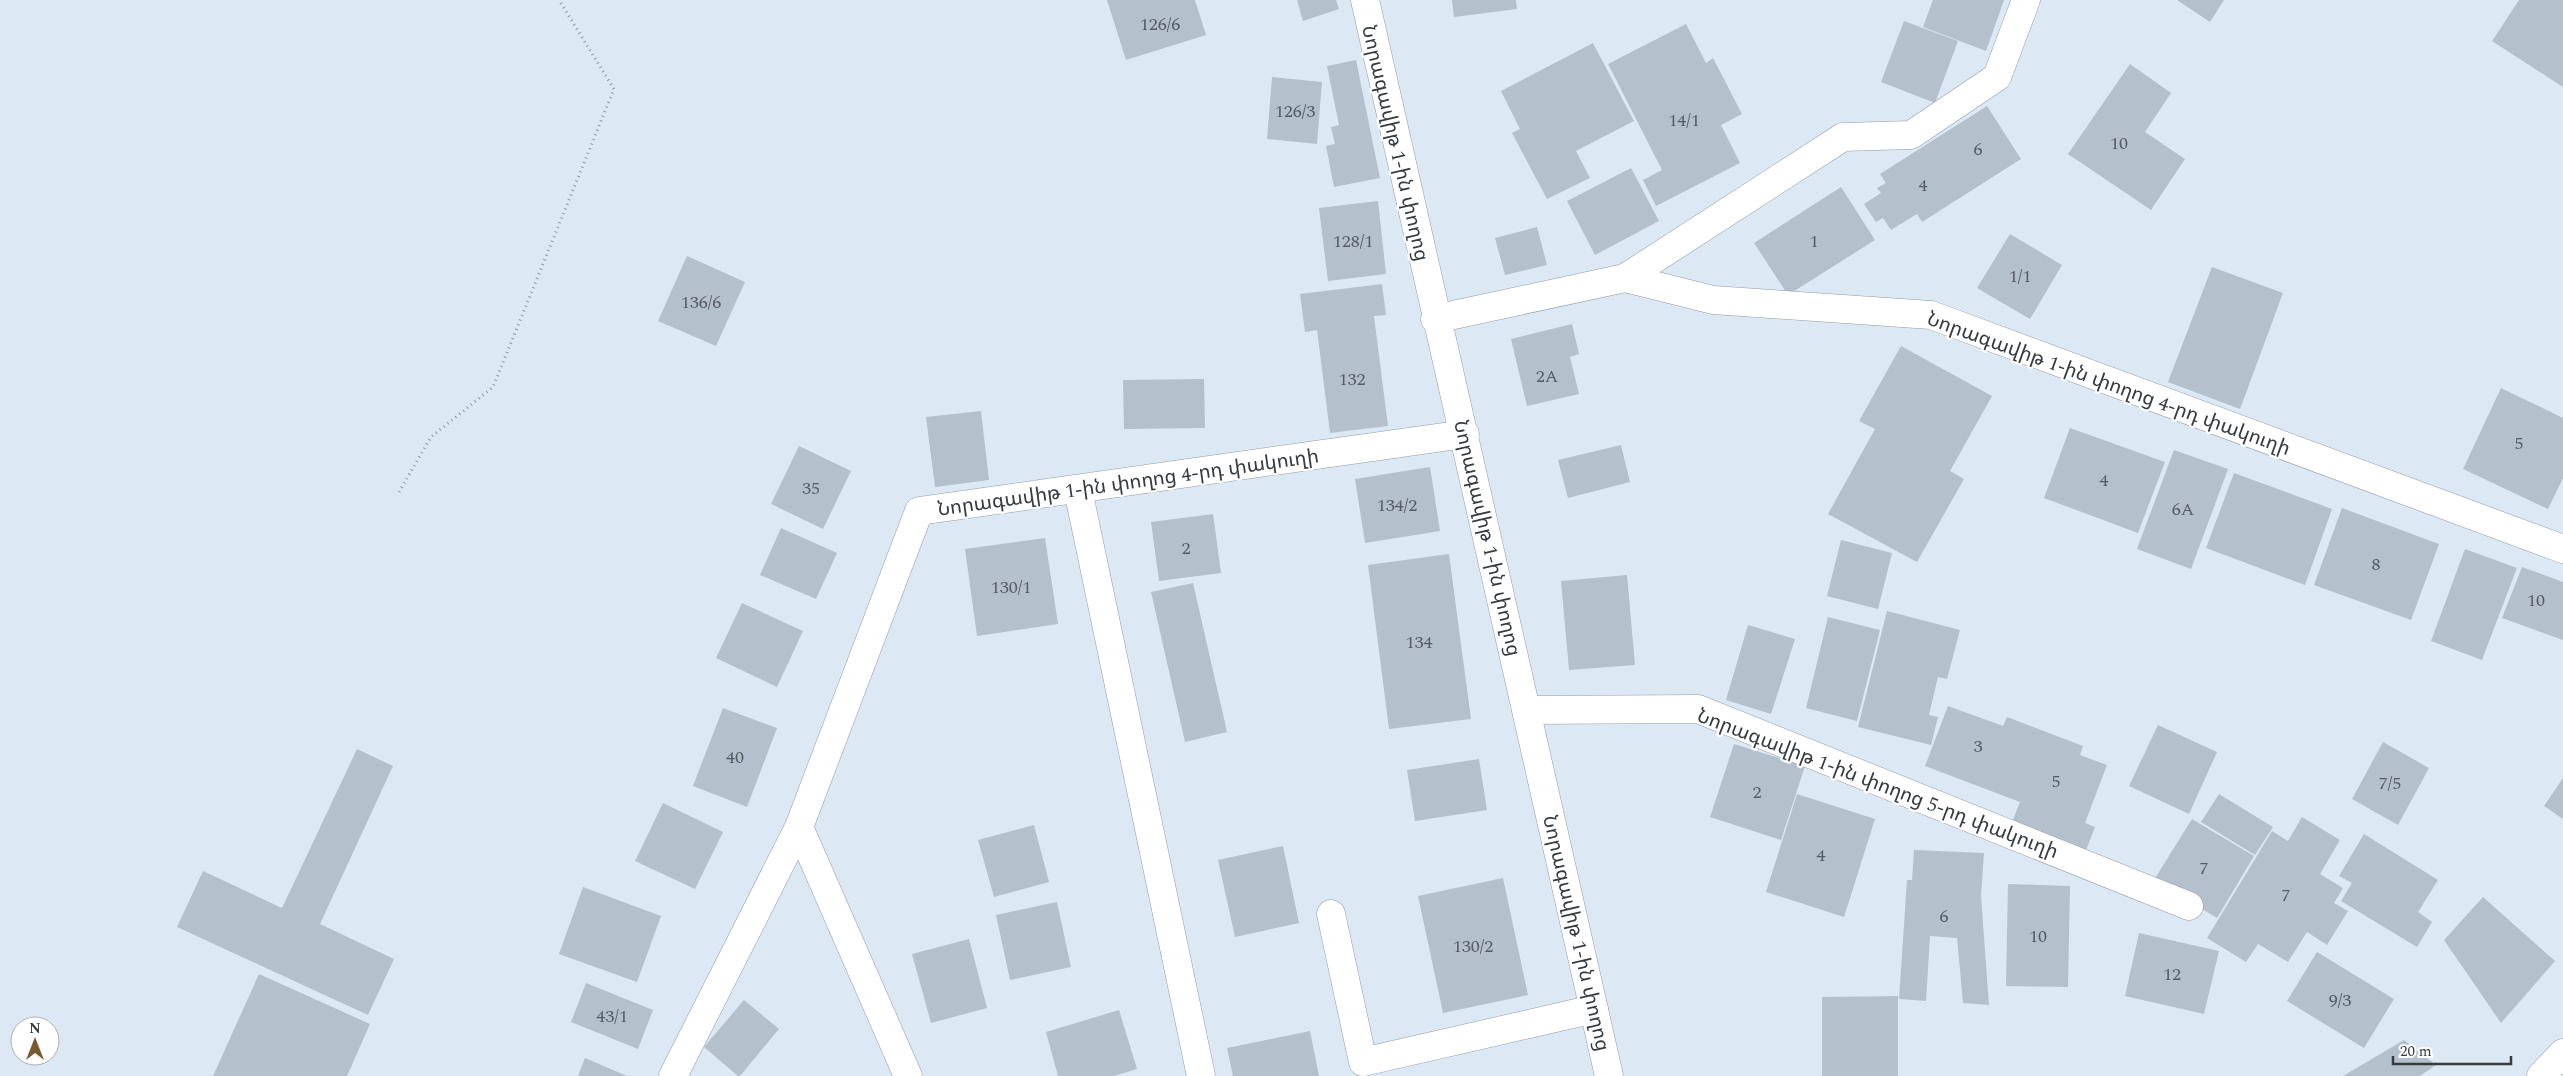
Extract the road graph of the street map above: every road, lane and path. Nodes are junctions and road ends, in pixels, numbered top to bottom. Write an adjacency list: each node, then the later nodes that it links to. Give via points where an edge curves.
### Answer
1 (559, 0): 8 (path, via 614,89 494,387 431,437)
2 (1365, 0): 5 (street, Նորագավիթ 1-ին փողոց)
3 (2026, 0): 4 (street, via 1996,78 1911,135 1843,137)
4 (1625, 278): 5 (street, Նորագավիթ 1-ին փողոց 4-րդ փակուղի); 9 (street, Նորագավիթ 1-ին փողոց 4-րդ փակուղի, via 1713,300 1931,315)
5 (1435, 319): 6 (street, Նորագավիթ 1-ին փողոց)
6 (1465, 434): 7 (street, Նորագավիթ 1-ին փողոց 4-րդ փակուղի); 10 (street, Նորագավիթ 1-ին փողոց)
7 (1078, 490): 11 (street, Նորագավիթ 1-ին փողոց 4-րդ փակուղի, via 920,511); 18 (street)
8 (399, 492)
9 (2563, 549)
10 (1527, 710): 12 (street, Նորագավիթ 1-ին փողոց 5-րդ փակուղի, via 1698,709); 14 (street, Նորագավիթ 1-ին փողոց)
11 (799, 827): 16 (street); 17 (street)
12 (2189, 906)
13 (1331, 914): 14 (street, via 1363,1062)
14 (1594, 1009): 19 (street, Նորագավիթ 1-ին փողոց)
15 (2563, 1053): 20 (street)
16 (673, 1076)
17 (908, 1076)
18 (1202, 1076)
19 (1609, 1076)
20 (2541, 1076)

